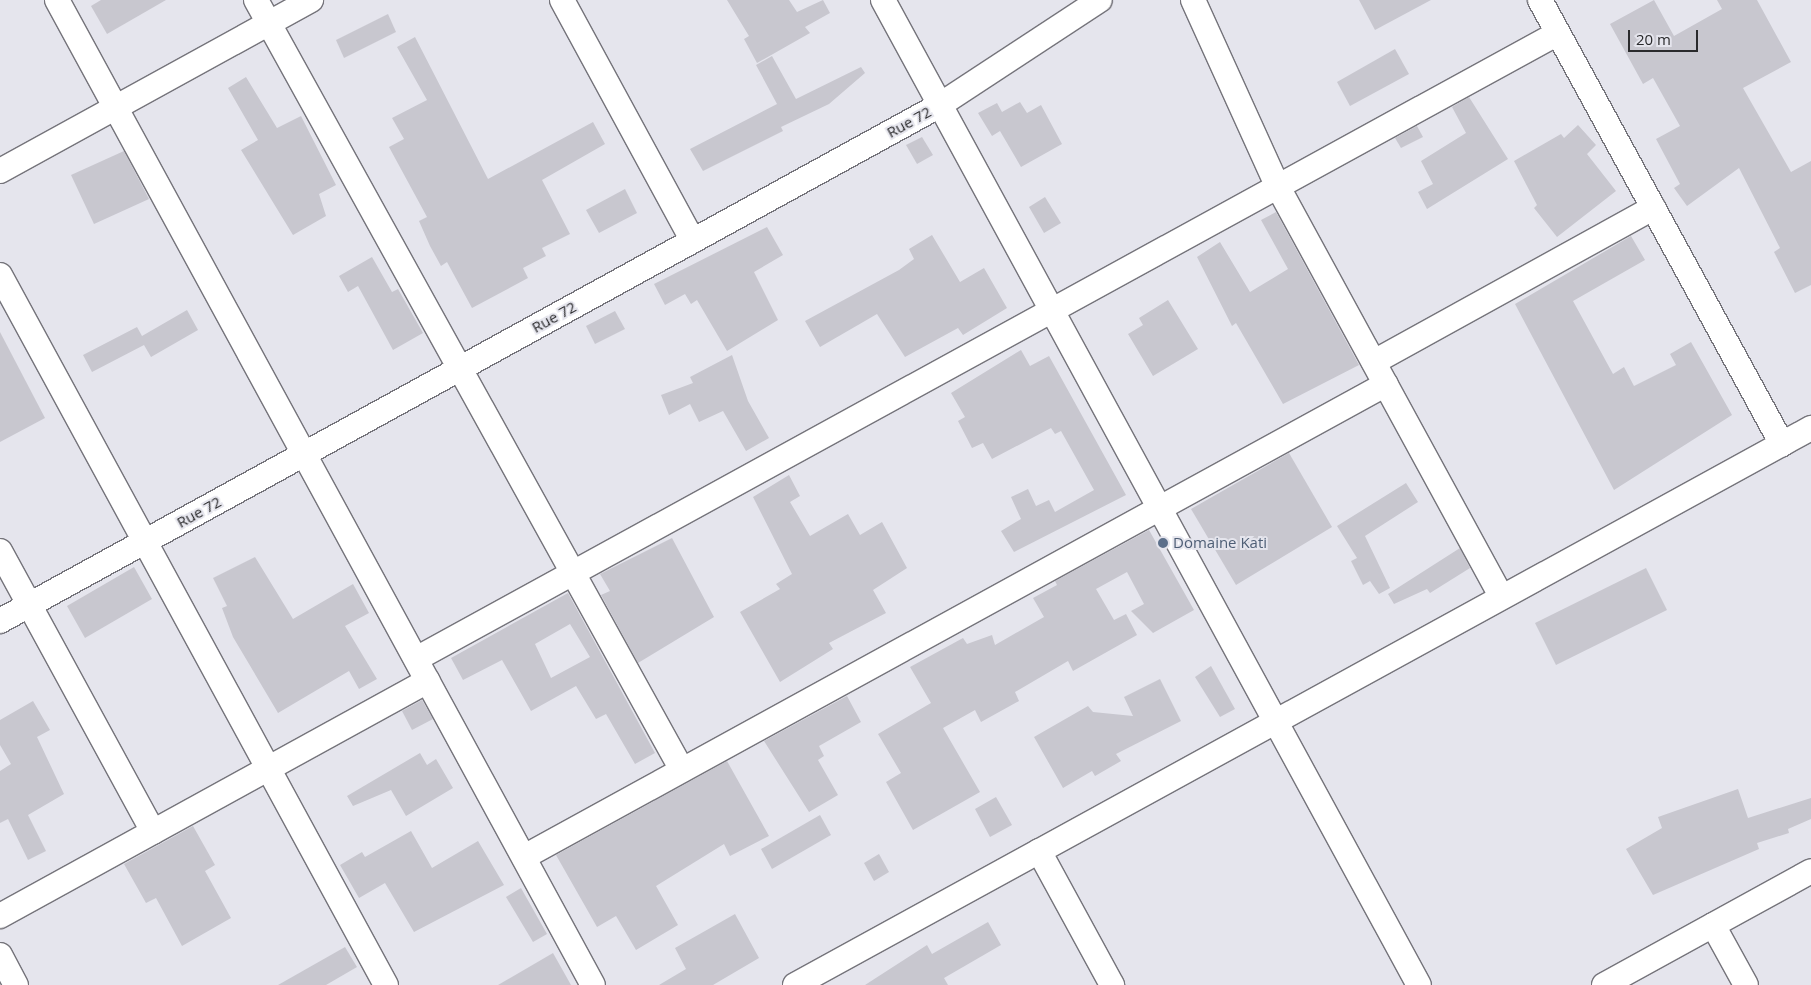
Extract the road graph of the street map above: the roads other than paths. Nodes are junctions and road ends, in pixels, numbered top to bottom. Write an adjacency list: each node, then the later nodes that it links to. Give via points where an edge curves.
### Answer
1 (57, 0): 12 (street)
2 (256, 0): 9 (street)
3 (311, 0): 9 (street)
4 (562, 0): 16 (street)
5 (883, 0): 11 (street)
6 (1100, 0): 11 (street, Rue 72)
7 (1193, 0): 14 (street)
8 (1540, 0): 10 (street)
9 (269, 23): 12 (street); 20 (street)
10 (1558, 33): 14 (street); 15 (street)
11 (940, 106): 16 (street, Rue 72); 18 (street)
12 (116, 107): 13 (street); 24 (street)
13 (0, 171)
14 (1278, 186): 18 (street); 19 (street)
15 (1653, 208): 19 (street); 23 (street)
16 (693, 241): 20 (street, Rue 72)
17 (0, 275): 26 (street)
18 (1052, 311): 25 (street); 28 (street)
19 (1374, 362): 21 (street)
20 (460, 368): 24 (street, Rue 72); 28 (street)
21 (1386, 384): 25 (street); 29 (street)
22 (1811, 428): 23 (street)
23 (1782, 444): 29 (street)
24 (304, 454): 26 (street, Rue 72); 32 (street)
25 (1159, 508): 34 (street); 36 (street)
26 (145, 542): 30 (street, Rue 72); 35 (street)
27 (0, 552): 30 (street)
28 (573, 573): 32 (street); 36 (street)
29 (1502, 597): 34 (street)
30 (29, 605): 31 (street, Rue 72); 37 (street)
31 (0, 621)
32 (416, 659): 33 (street)
33 (428, 681): 35 (street); 39 (street)
34 (1275, 722): 38 (street); 49 (street)
35 (268, 769): 37 (street); 45 (street)
36 (682, 770): 39 (street)
37 (153, 832): 41 (street)
38 (1039, 851): 47 (street); 48 (street)
39 (524, 857): 46 (street)
40 (1811, 871): 42 (street)
41 (0, 916)
42 (1713, 925): 50 (street); 51 (street)
43 (0, 955): 44 (street)
44 (16, 985)
45 (386, 985)
46 (593, 985)
47 (795, 985)
48 (1112, 985)
49 (1419, 985)
50 (1604, 985)
51 (1746, 985)

